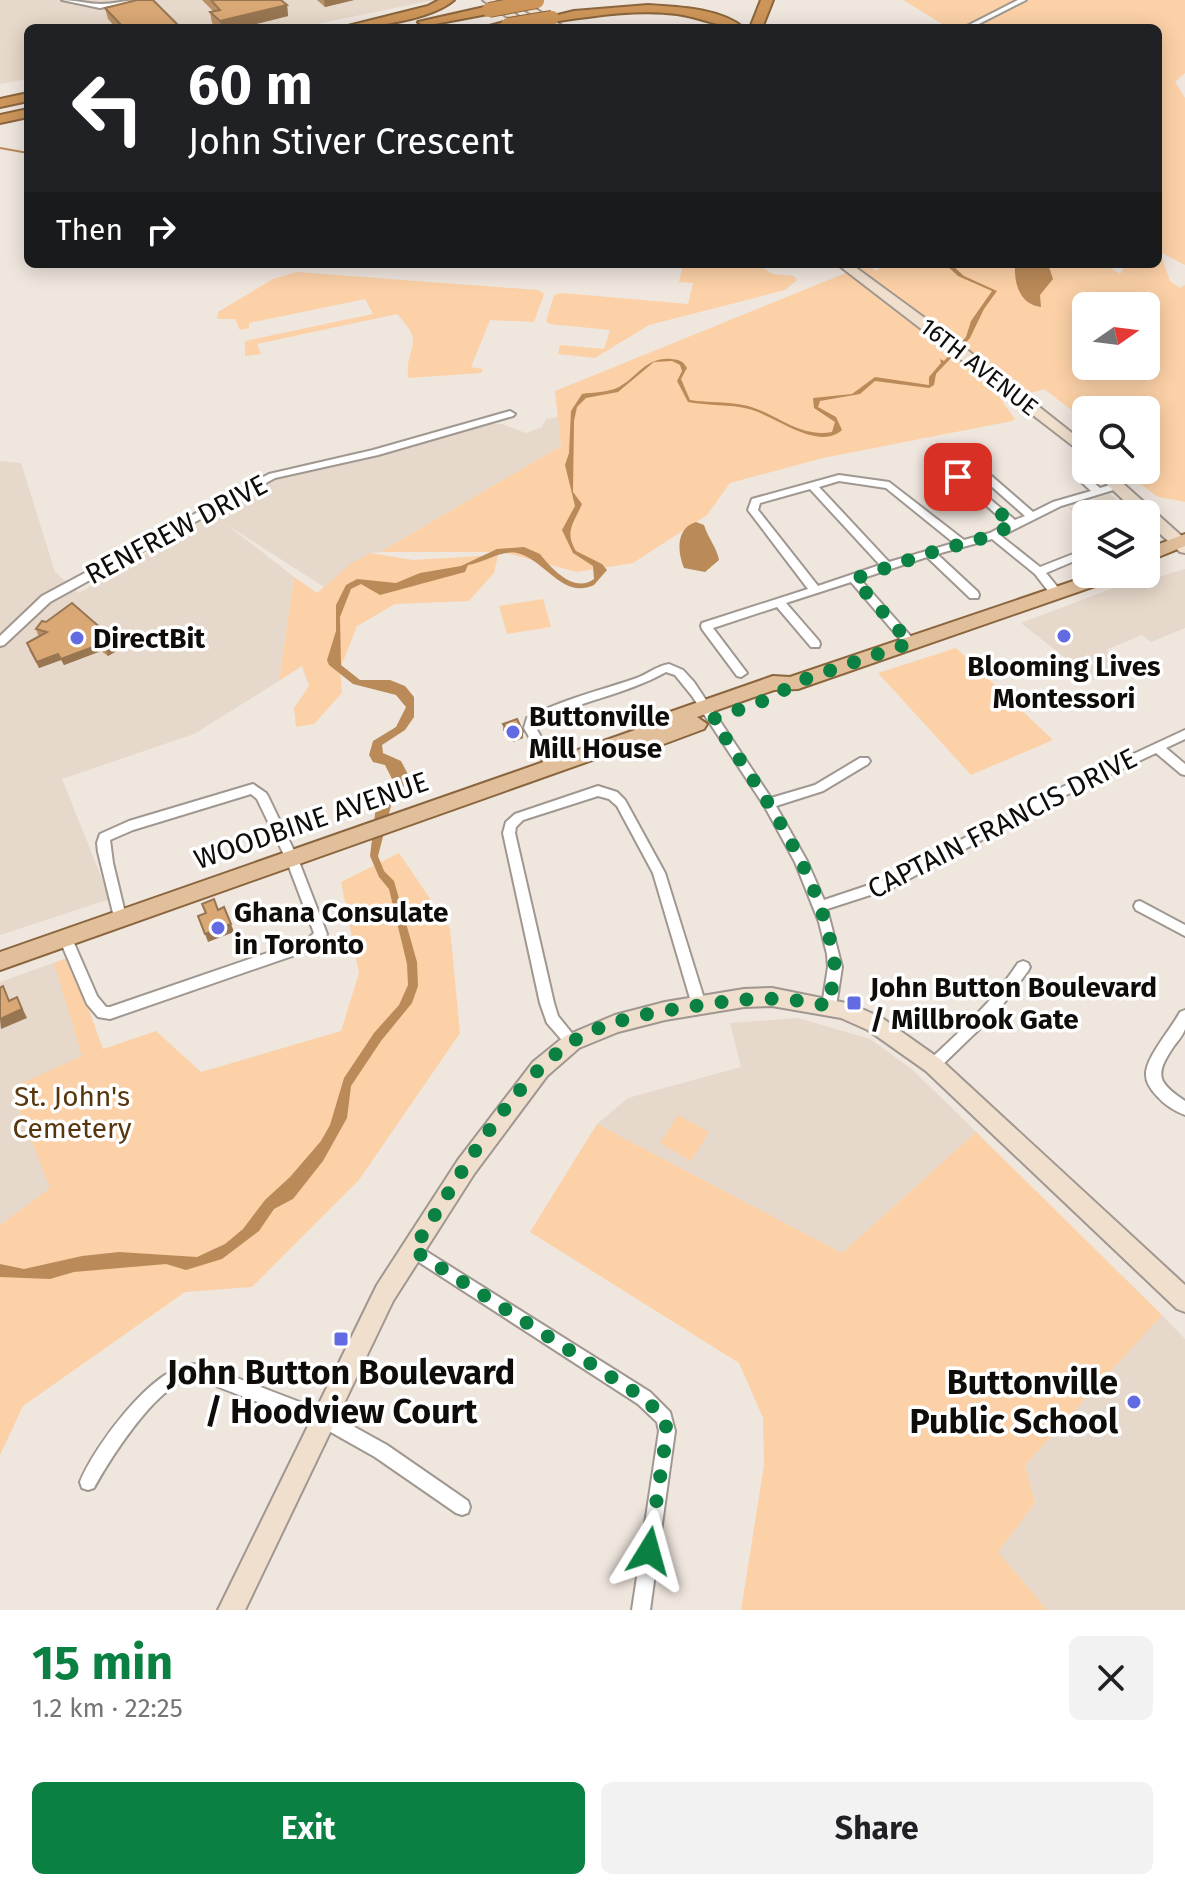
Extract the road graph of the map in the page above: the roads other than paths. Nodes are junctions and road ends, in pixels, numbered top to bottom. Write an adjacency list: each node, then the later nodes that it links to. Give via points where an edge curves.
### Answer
1 (65, 0): 2 (street, via 100,6)
2 (137, 0)
3 (448, 0): 11 (highway, via 432,9)
4 (515, 0): 10 (main road)
5 (523, 0): 9 (highway, bridge)
6 (614, 0): 10 (highway)
7 (767, 0): 16 (highway)
8 (1023, 0): 17 (street)
9 (488, 6): 10 (highway, bridge); 12 (highway); 14 (main road)
10 (548, 12): 13 (highway, bridge); 15 (highway, via 656,4 698,8)
11 (364, 24)
12 (415, 24)
13 (506, 24)
14 (522, 24)
15 (733, 24)
16 (758, 24)
17 (974, 24)
18 (24, 98): 19 (highway)
19 (0, 103)
20 (24, 114): 21 (highway)
21 (0, 119)
22 (849, 268): 24 (main road, 16TH AVENUE)
23 (857, 268): 24 (main road, 16TH AVENUE)
24 (877, 287): 26 (main road, 16TH AVENUE)
25 (510, 414): 50 (street, RENFREW DRIVE, via 272,476 46,599)
26 (1072, 442)
27 (1089, 484): 32 (street)
28 (1115, 484): 31 (main road)
29 (1126, 484): 37 (main road)
30 (812, 485): 36 (street, via 839,478 889,485); 42 (street); 46 (street, via 756,501 753,510)
31 (1117, 486): 32 (street); 37 (main road)
32 (1097, 491): 33 (street)
33 (1032, 516): 34 (street); 34 (street, via 977,468 955,466 958,477)
34 (1013, 524): 35 (street)
35 (994, 535): 36 (street); 43 (street)
36 (961, 543): 39 (street)
37 (1184, 544): 38 (main road); 41 (main road)
38 (1160, 552)
39 (929, 553): 42 (street); 48 (street)
40 (1072, 558): 43 (street)
41 (1160, 560)
42 (887, 567): 44 (street)
43 (1039, 572): 47 (street)
44 (854, 579): 46 (street); 51 (street)
45 (1072, 588): 47 (main road, WOODBINE AVENUE)
46 (816, 591): 49 (street)
47 (1056, 593): 51 (main road, WOODBINE AVENUE)
48 (974, 595)
49 (780, 603): 52 (street); 53 (street, via 706,626)
50 (0, 642)
51 (910, 643): 54 (main road, WOODBINE AVENUE, via 791,684 777,696)
52 (815, 644)
53 (741, 673)
54 (709, 713): 58 (main road, WOODBINE AVENUE, via 661,738 642,735); 58 (street, via 678,672 667,668 531,721); 60 (street)
55 (1185, 734): 56 (street, CAPTAIN FRANCIS DRIVE)
56 (1157, 747): 59 (street); 63 (street, CAPTAIN FRANCIS DRIVE, via 888,884)
57 (864, 761): 60 (street, via 819,788)
58 (552, 767): 61 (main road, WOODBINE AVENUE)
59 (1185, 771)
60 (769, 803): 63 (street)
61 (292, 859): 64 (main road, WOODBINE AVENUE); 64 (street, via 262,796 253,789 112,831 101,845); 66 (street, via 318,924 318,939 128,1008 103,1013 97,1008)
62 (1140, 906): 65 (street)
63 (818, 907): 70 (street, via 835,967)
64 (120, 917): 66 (main road, WOODBINE AVENUE)
65 (1185, 931)
66 (65, 938): 67 (main road, WOODBINE AVENUE)
67 (0, 961)
68 (1023, 967): 73 (street, via 1005,996)
69 (699, 1005): 70 (main road, via 772,997); 72 (main road, via 615,1024); 72 (street, via 653,861 613,795 589,793 519,817 509,833 547,1003 552,1019)
70 (829, 1006): 73 (main road, via 900,1038)
71 (1185, 1016): 74 (street, via 1177,1036 1153,1063 1152,1079 1161,1093)
72 (572, 1042): 75 (main road, via 530,1080 503,1114)
73 (933, 1065): 76 (main road)
74 (1185, 1109)
75 (413, 1250): 77 (main road, via 385,1293); 81 (street, via 644,1398 664,1418 667,1431)
76 (1185, 1301)
77 (325, 1420): 78 (street, via 203,1373 184,1373 124,1425); 79 (street); 80 (main road)
78 (88, 1482)
79 (462, 1507)
80 (231, 1610)
81 (641, 1610)

